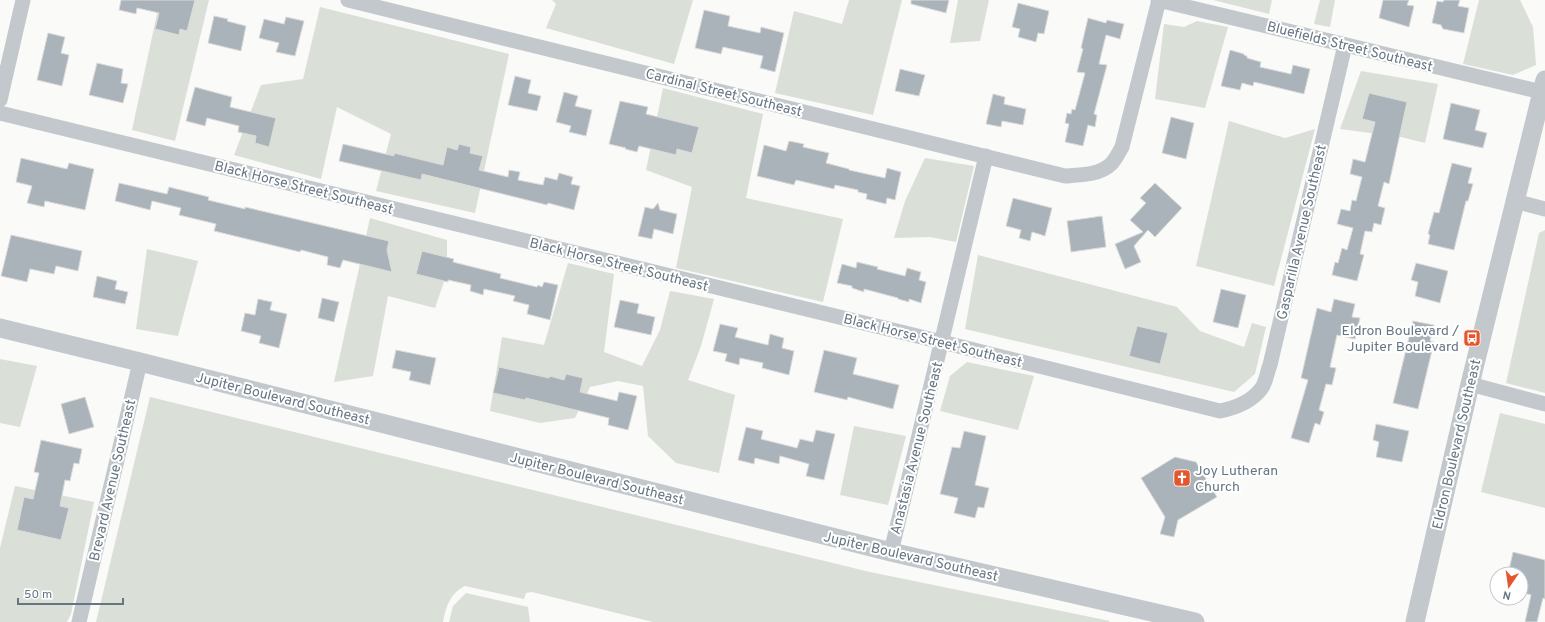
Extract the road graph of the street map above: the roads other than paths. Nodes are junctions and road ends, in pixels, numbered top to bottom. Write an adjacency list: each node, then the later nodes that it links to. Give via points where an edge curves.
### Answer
1 (23, 0): 6 (street)
2 (348, 0): 8 (street, Cardinal Street Southeast)
3 (1158, 0): 4 (street, Bluefields Street Southeast); 8 (street, Cardinal Street Southeast, via 1122,147 1111,164 1087,174 1065,176)
4 (1345, 45): 5 (street, Bluefields Street Southeast); 16 (street, Gasparilla Avenue Southeast, via 1270,365 1262,388 1250,400)
5 (1543, 86): 9 (street, Eldron Boulevard Southeast)
6 (0, 100)
7 (0, 113): 12 (street, Black Horse Street Southeast)
8 (986, 156): 12 (street, Anastasia Avenue Southeast)
9 (1515, 201): 10 (street); 14 (street, Eldron Boulevard Southeast)
10 (1545, 209)
11 (0, 328): 13 (street, Jupiter Boulevard Southeast)
12 (942, 342): 16 (street, Black Horse Street Southeast, via 1220,412); 17 (street, Anastasia Avenue Southeast)
13 (140, 362): 17 (street, Jupiter Boulevard Southeast); 18 (street, Brevard Avenue Southeast)
14 (1470, 384): 15 (street); 20 (street, Eldron Boulevard Southeast)
15 (1545, 404)
16 (1237, 407)
17 (891, 552): 19 (street, Jupiter Boulevard Southeast)
18 (79, 622)
19 (1195, 622)
20 (1415, 622)

